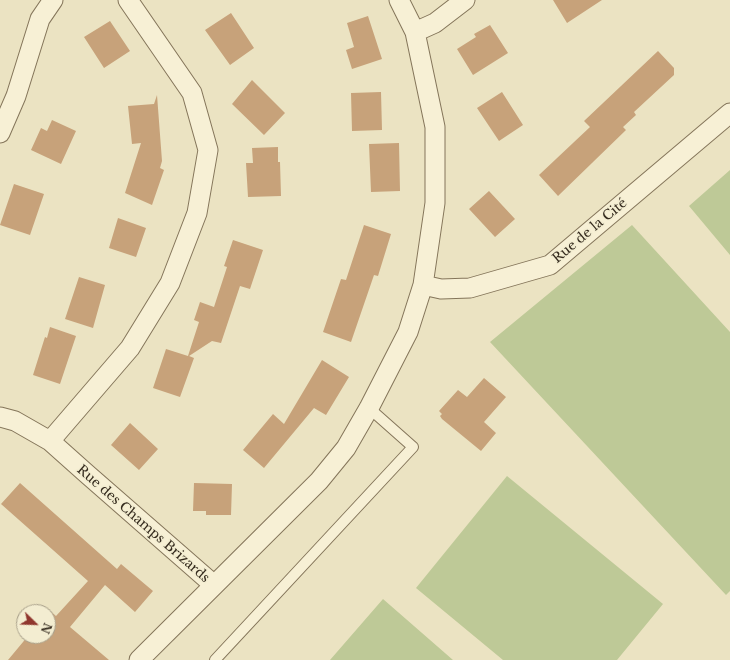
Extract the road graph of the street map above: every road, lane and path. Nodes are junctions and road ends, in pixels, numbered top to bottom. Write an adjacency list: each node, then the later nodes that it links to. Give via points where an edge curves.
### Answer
1 (53, 0): 7 (street, via 40,19 16,96)
2 (128, 0): 11 (street, via 192,93 208,150 197,213 170,283 130,348)
3 (399, 0): 5 (street, Rue des Champs Brizards)
4 (465, 0): 5 (street, via 435,23)
5 (415, 32): 8 (street, Rue des Champs Brizards, via 435,127 434,203)
6 (730, 113): 8 (street, Rue de la Cité, via 550,265 470,288 441,289)
7 (0, 133)
8 (423, 285): 9 (street, Rue des Champs Brizards, via 408,332)
9 (369, 408): 12 (street, Rue des Champs Brizards, via 346,448 319,481); 14 (lane, via 413,447)
10 (0, 417): 11 (street, Rue des Champs Brizards, via 15,421)
11 (50, 440): 12 (street, Rue des Champs Brizards)
12 (214, 585): 13 (street)
13 (139, 660)
14 (215, 660)

